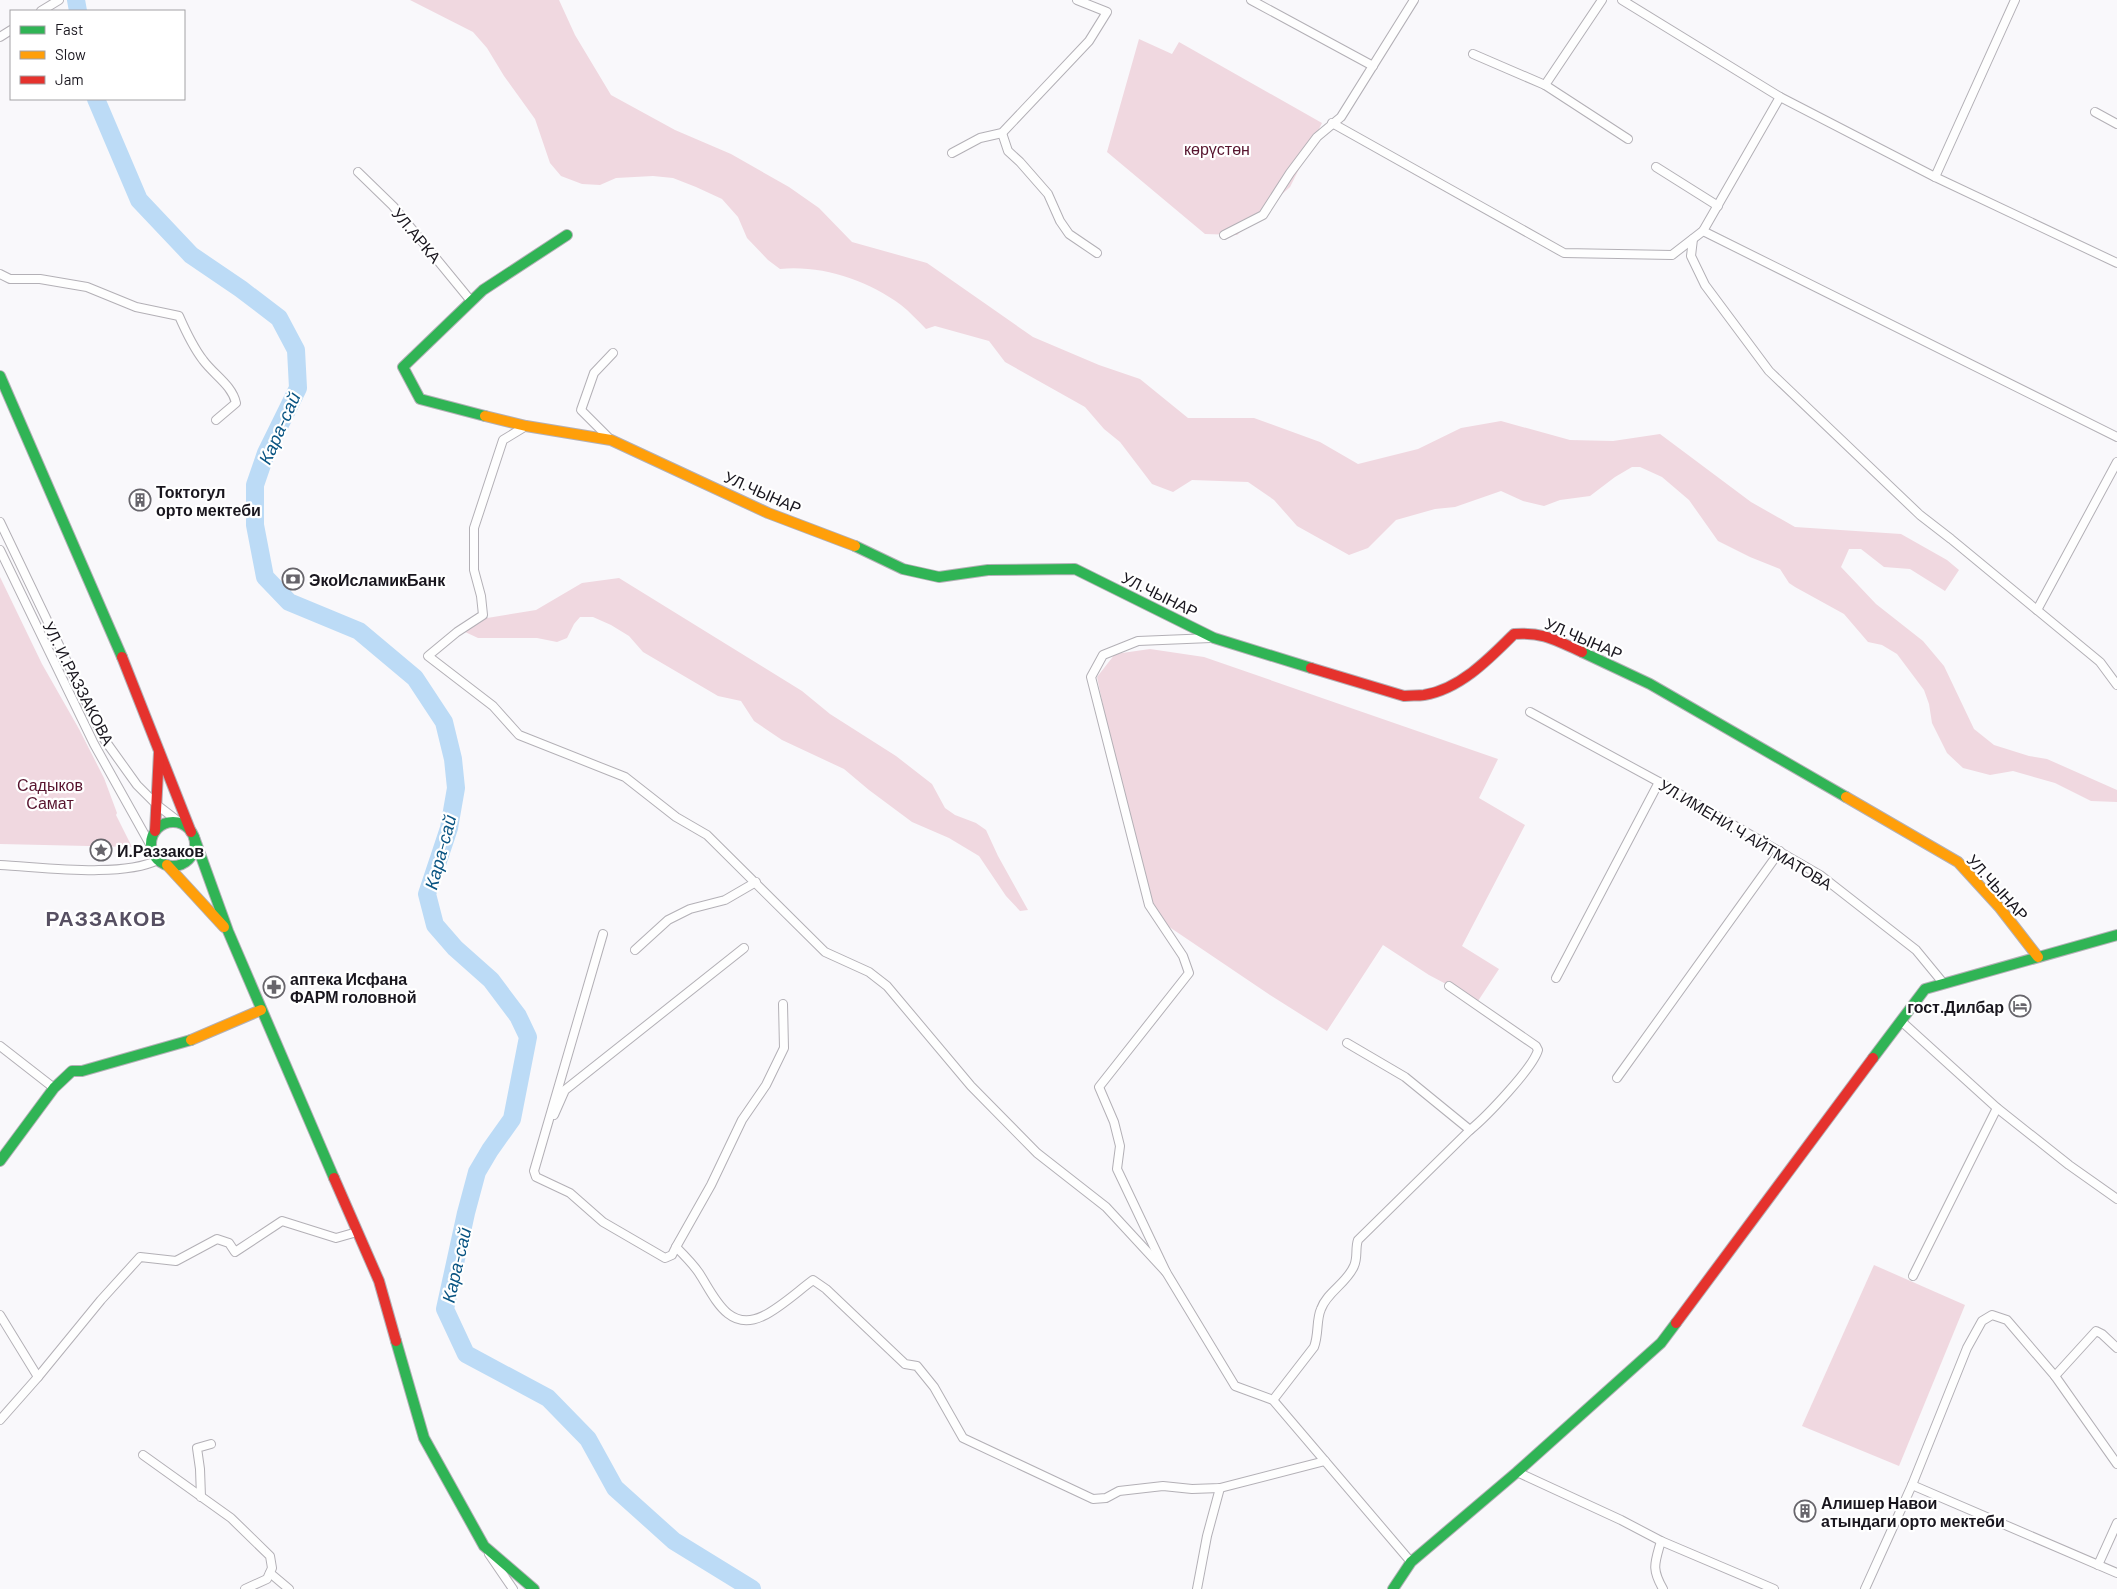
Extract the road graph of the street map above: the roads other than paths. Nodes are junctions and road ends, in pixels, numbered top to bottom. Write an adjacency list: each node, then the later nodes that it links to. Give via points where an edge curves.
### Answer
1 (59, 0): 8 (street)
2 (1077, 0): 16 (street, via 1107,12 1089,40)
3 (1251, 0): 10 (street)
4 (1602, 0): 11 (street)
5 (1622, 0): 12 (street)
6 (2015, 0): 21 (street)
7 (1411, 2): 10 (street)
8 (43, 10)
9 (1473, 54): 11 (street)
10 (1373, 66): 14 (street, via 1341,116)
11 (1545, 85): 17 (street)
12 (1780, 97): 21 (street); 22 (street)
13 (2095, 112): 15 (street)
14 (1332, 123): 25 (street, via 1306,151 1263,215); 26 (street, via 1564,253 1672,256)
15 (2117, 124)
16 (1002, 133): 18 (street, via 980,138); 27 (street, via 1008,151 1048,194 1069,234)
17 (1628, 139)
18 (952, 153)
19 (1656, 167): 22 (street)
20 (358, 172): 30 (street, УЛ.АРКА, via 393,206)
21 (1935, 177): 28 (street)
22 (1718, 206): 23 (street)
23 (1703, 231): 26 (street); 35 (street)
24 (566, 235): 30 (street, УЛ.ЧЫНАР)
25 (1224, 235)
26 (1693, 240): 40 (street, via 1691,256 1705,285 1769,371 1920,515)
27 (1097, 253)
28 (2117, 263)
29 (0, 274): 33 (street, via 10,279 40,279 87,287 136,307 179,316 188,338 204,361 234,394 236,403)
30 (471, 301): 34 (street, УЛ.ЧЫНАР, via 402,367 420,399)
31 (613, 353): 36 (street, via 594,373 581,410)
32 (0, 376): 44 (street)
33 (216, 420)
34 (526, 426): 36 (street, УЛ.ЧЫНАР); 53 (street, via 503,440 474,528 474,570 483,615 428,656 493,706 519,735 624,777 676,817 707,835)
35 (2117, 437)
36 (611, 440): 41 (street, УЛ.ЧЫНАР, via 768,513 863,549 902,569 939,577 988,570 1075,570)
37 (2117, 462): 40 (street)
38 (0, 522): 46 (street, УЛ. И.РАЗЗАКОВА, via 104,739 137,785)
39 (0, 550): 49 (street, УЛ. И.РАЗЗАКОВА, via 94,744)
40 (2038, 610): 42 (street, via 2100,662)
41 (1214, 638): 59 (street, УЛ.ЧЫНАР, via 1404,696 1428,694 1459,681 1514,634 1534,633 1552,638 1650,684 1958,862); 77 (street, via 1138,641 1103,655 1091,677 1149,905 1183,956 1188,973 1099,1087 1120,1146 1117,1169)
42 (2117, 685)
43 (1530, 712): 45 (street, УЛ.ИМЕНИ.Ч АЙТМАТОВА)
44 (159, 746): 46 (street); 48 (street)
45 (1659, 782): 50 (street, УЛ.ИМЕНИ.Ч АЙТМАТОВА); 60 (street)
46 (158, 805): 47 (street); 48 (street, УЛ. И.РАЗЗАКОВА)
47 (155, 831): 48 (street, via 168,822); 49 (street)
48 (189, 831): 51 (street, via 195,847 191,857 183,864); 54 (street)
49 (151, 846): 51 (street)
50 (1780, 852): 61 (street, УЛ.ИМЕНИ.Ч АЙТМАТОВА, via 1820,876 1916,950); 68 (street)
51 (162, 863): 52 (street, via 107,870); 54 (street)
52 (0, 865)
53 (756, 882): 58 (street, via 725,900 690,909 668,920); 77 (street, via 825,952 869,972 886,986 970,1086 1037,1153 1106,1206)
54 (228, 932): 64 (street)
55 (603, 934): 73 (street)
56 (2117, 935): 59 (street)
57 (744, 948): 73 (street, via 566,1090 545,1134)
58 (635, 950)
59 (2038, 957): 61 (street)
60 (1556, 978)
61 (1944, 984): 65 (street, via 1925,989)
62 (1448, 986): 71 (street, via 1538,1050 1515,1082)
63 (783, 1004): 76 (street, via 784,1048 766,1086 742,1120)
64 (261, 1010): 69 (street, via 181,1044 72,1072); 75 (street)
65 (1901, 1021): 70 (street); 89 (street, via 1661,1343)
66 (1347, 1043): 71 (street, via 1404,1076)
67 (0, 1046): 69 (street)
68 (1617, 1078)
69 (54, 1088): 72 (street)
70 (1997, 1108): 74 (street); 78 (street)
71 (1470, 1130): 83 (street, via 1358,1240 1355,1265 1320,1311 1314,1347)
72 (0, 1161)
73 (534, 1171): 76 (street, via 536,1177 570,1193 603,1222 665,1258 672,1255)
74 (2117, 1199)
75 (357, 1232): 82 (street, via 336,1238 282,1221 236,1252 226,1241 217,1239 176,1261 140,1257); 95 (street, via 379,1281 424,1438)
76 (676, 1247): 91 (street, via 698,1271 716,1302 732,1318 748,1321 764,1316 813,1280 905,1364 917,1366 934,1386 963,1438 1093,1499 1106,1498 1119,1491 1163,1486)
77 (1166, 1272): 83 (street, via 1235,1386)
78 (1913, 1276)
79 (0, 1316): 82 (street)
80 (2117, 1348): 81 (street, via 2096,1331)
81 (2055, 1376): 88 (street); 90 (street, via 2007,1320 1992,1315 1982,1320 1967,1348)
82 (38, 1377): 84 (street)
83 (1273, 1400): 87 (street)
84 (0, 1420)
85 (212, 1444): 92 (street, via 197,1448)
86 (143, 1455): 92 (street)
87 (1325, 1461): 91 (street); 96 (street)
88 (2117, 1464)
89 (1517, 1472): 94 (street); 96 (street)
90 (1912, 1485): 97 (street); 108 (street)
91 (1220, 1488): 104 (street)
92 (201, 1497): 98 (street, via 231,1518 270,1556)
93 (2117, 1523): 97 (street)
94 (1662, 1541): 106 (street, via 1655,1561 1655,1575); 107 (street)
95 (484, 1546): 102 (street); 103 (street)
96 (1411, 1562): 105 (street)
97 (2098, 1565): 99 (street)
98 (270, 1573): 100 (street, via 267,1579); 101 (street)
99 (2117, 1573)
100 (245, 1589)
101 (289, 1589)
102 (513, 1589)
103 (534, 1589)
104 (1196, 1589)
105 (1394, 1589)
106 (1663, 1589)
107 (1774, 1589)
108 (1865, 1589)

